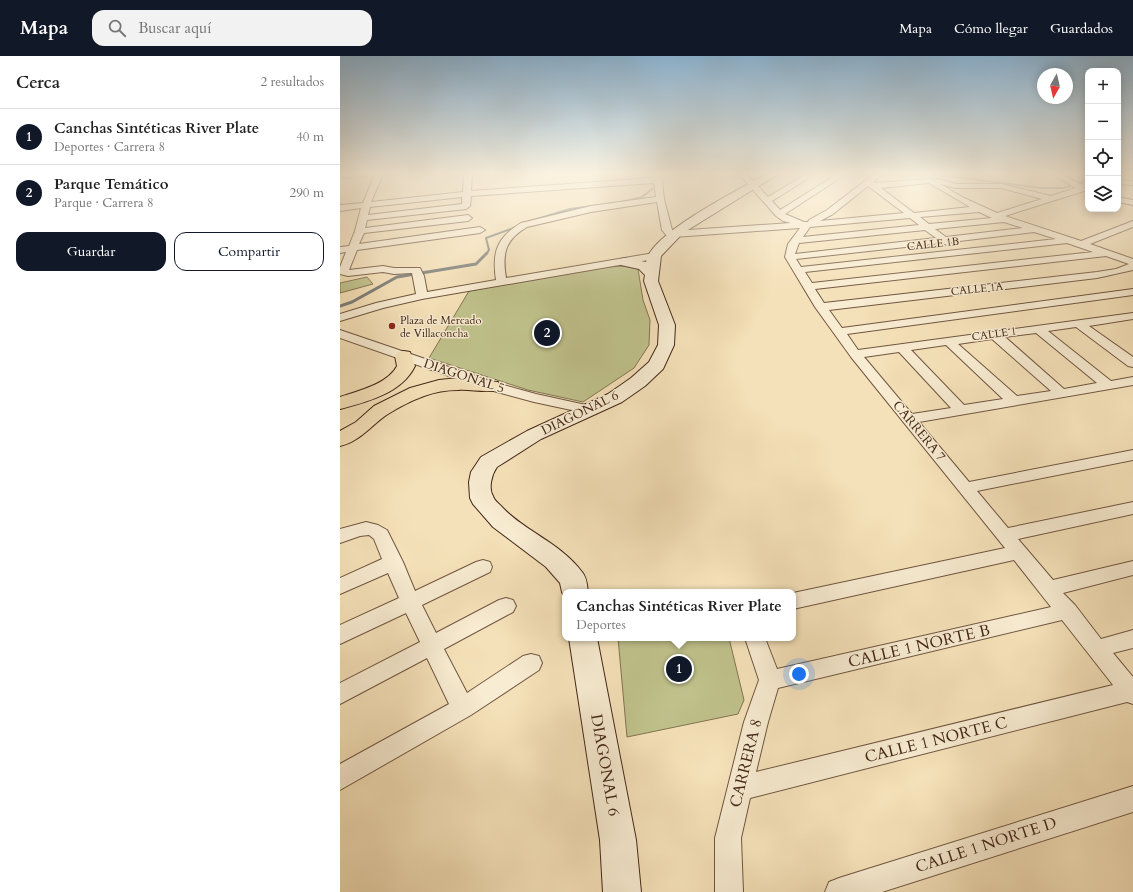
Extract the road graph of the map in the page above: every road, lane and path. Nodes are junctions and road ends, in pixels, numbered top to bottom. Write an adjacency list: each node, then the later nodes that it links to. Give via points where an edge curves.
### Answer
1 (365, 213): 15 (street)
2 (406, 213): 15 (street)
3 (467, 213): 16 (street)
4 (574, 213): 40 (street, via 524,225 510,233 504,241 498,261)
5 (663, 213): 23 (street, via 667,230)
6 (709, 213): 23 (street)
7 (828, 213): 19 (street)
8 (909, 213): 13 (street)
9 (935, 213): 13 (street)
10 (989, 213): 14 (street)
11 (1005, 213): 14 (street)
12 (779, 214): 19 (street, via 790,221)
13 (912, 215): 19 (street); 20 (street)
14 (996, 216): 17 (street)
15 (364, 218): 22 (street)
16 (468, 218): 22 (street); 28 (street, via 480,230)
17 (1006, 219): 20 (street); 21 (street)
18 (1133, 224): 27 (street)
19 (807, 225): 23 (street); 25 (street)
20 (927, 227): 24 (street); 25 (street)
21 (1036, 230): 24 (street); 26 (street)
22 (360, 231): 28 (street)
23 (674, 234): 30 (street)
24 (943, 239): 31 (street); 33 (street)
25 (797, 240): 33 (street, via 789,252)
26 (1070, 241): 27 (street); 31 (street, CALLE 1B)
27 (1082, 244): 32 (street)
28 (354, 247): 29 (street); 44 (street, via 344,273 383,269 412,270 418,273)
29 (340, 250)
30 (656, 253): 34 (street); 39 (street, DIAGONAL 6); 40 (street)
31 (961, 253): 37 (street); 38 (street, CALLE 1B)
32 (1108, 253): 35 (street); 37 (street)
33 (790, 257): 38 (street, CARRERA 7)
34 (626, 262): 39 (street, via 644,266); 40 (street)
35 (1133, 262)
36 (1133, 266): 41 (street, CALLE 1A, via 1116,271)
37 (981, 268): 41 (street); 42 (street)
38 (798, 270): 42 (street, CARRERA 7)
39 (651, 274): 68 (street, DIAGONAL 6, via 651,281 667,325 666,344 657,365 615,398)
40 (501, 278): 44 (street)
41 (1006, 286): 45 (street); 46 (street, CALLE 1A)
42 (808, 287): 46 (street, CARRERA 7)
43 (1133, 292): 45 (street)
44 (422, 296): 48 (street, via 380,305)
45 (1032, 305): 51 (street); 54 (street)
46 (821, 306): 54 (street, CARRERA 7)
47 (1133, 316): 49 (street, CALLE 1)
48 (340, 318)
49 (1118, 318): 50 (street, CALLE 1); 53 (street)
50 (1078, 323): 51 (street, CALLE 1); 61 (street)
51 (1056, 326): 52 (street, CALLE 1)
52 (1038, 328): 56 (street, CALLE 1); 63 (street)
53 (1133, 328)
54 (840, 332): 59 (street, CARRERA 7)
55 (340, 334): 60 (street, DIAGONAL 5)
56 (994, 334): 57 (street, CALLE 1); 65 (street)
57 (948, 341): 58 (street, CALLE 1); 66 (street)
58 (901, 347): 59 (street, CALLE 1); 69 (street)
59 (855, 354): 70 (street, CARRERA 7)
60 (404, 356): 64 (street, DIAGONAL 5); 67 (highway, via 406,366 391,382 370,393)
61 (1133, 363)
62 (1133, 381): 63 (street)
63 (1108, 385): 65 (street)
64 (491, 386): 68 (street, DIAGONAL 5); 71 (highway, via 458,384 417,392 382,410)
65 (1061, 393): 66 (street)
66 (1014, 401): 69 (street)
67 (340, 403)
68 (590, 410): 82 (street, DIAGONAL 6, via 534,435 485,472 481,498 501,521 555,560 573,579)
69 (960, 410): 70 (street)
70 (909, 419): 73 (street, CARRERA 7)
71 (340, 440)
72 (1133, 456): 73 (street)
73 (966, 488): 75 (street, CARRERA 7)
74 (1133, 508): 75 (street)
75 (1005, 535): 77 (street, CARRERA 7)
76 (340, 537): 78 (street, via 367,528 377,531)
77 (1019, 552): 83 (street, CARRERA 7); 84 (street)
78 (394, 562): 81 (street); 85 (street)
79 (483, 567): 85 (street)
80 (1133, 568): 83 (street)
81 (340, 586)
82 (575, 589)
83 (1049, 589): 87 (street, CARRERA 7)
84 (796, 600)
85 (410, 602): 88 (street); 92 (street)
86 (506, 606): 92 (street)
87 (1068, 611): 93 (street, CARRERA 7); 95 (street, CALLE 1 NORTE B)
88 (340, 635)
89 (1133, 639): 93 (street)
90 (584, 641): 102 (street, DIAGONAL 6, via 618,840)
91 (756, 641): 95 (street)
92 (432, 646): 97 (street); 98 (street)
93 (1097, 649): 96 (street, CARRERA 7)
94 (531, 663): 98 (street)
95 (770, 680): 100 (street, CARRERA 8, via 756,722)
96 (1132, 693): 100 (street, CALLE 1 NORTE C)
97 (340, 694)
98 (463, 708): 99 (street)
99 (340, 778)
100 (740, 788): 103 (street, CARRERA 8, via 728,838)
101 (1133, 799): 104 (street, CALLE 1 NORTE D)
102 (622, 892)
103 (729, 892)
104 (838, 892)

